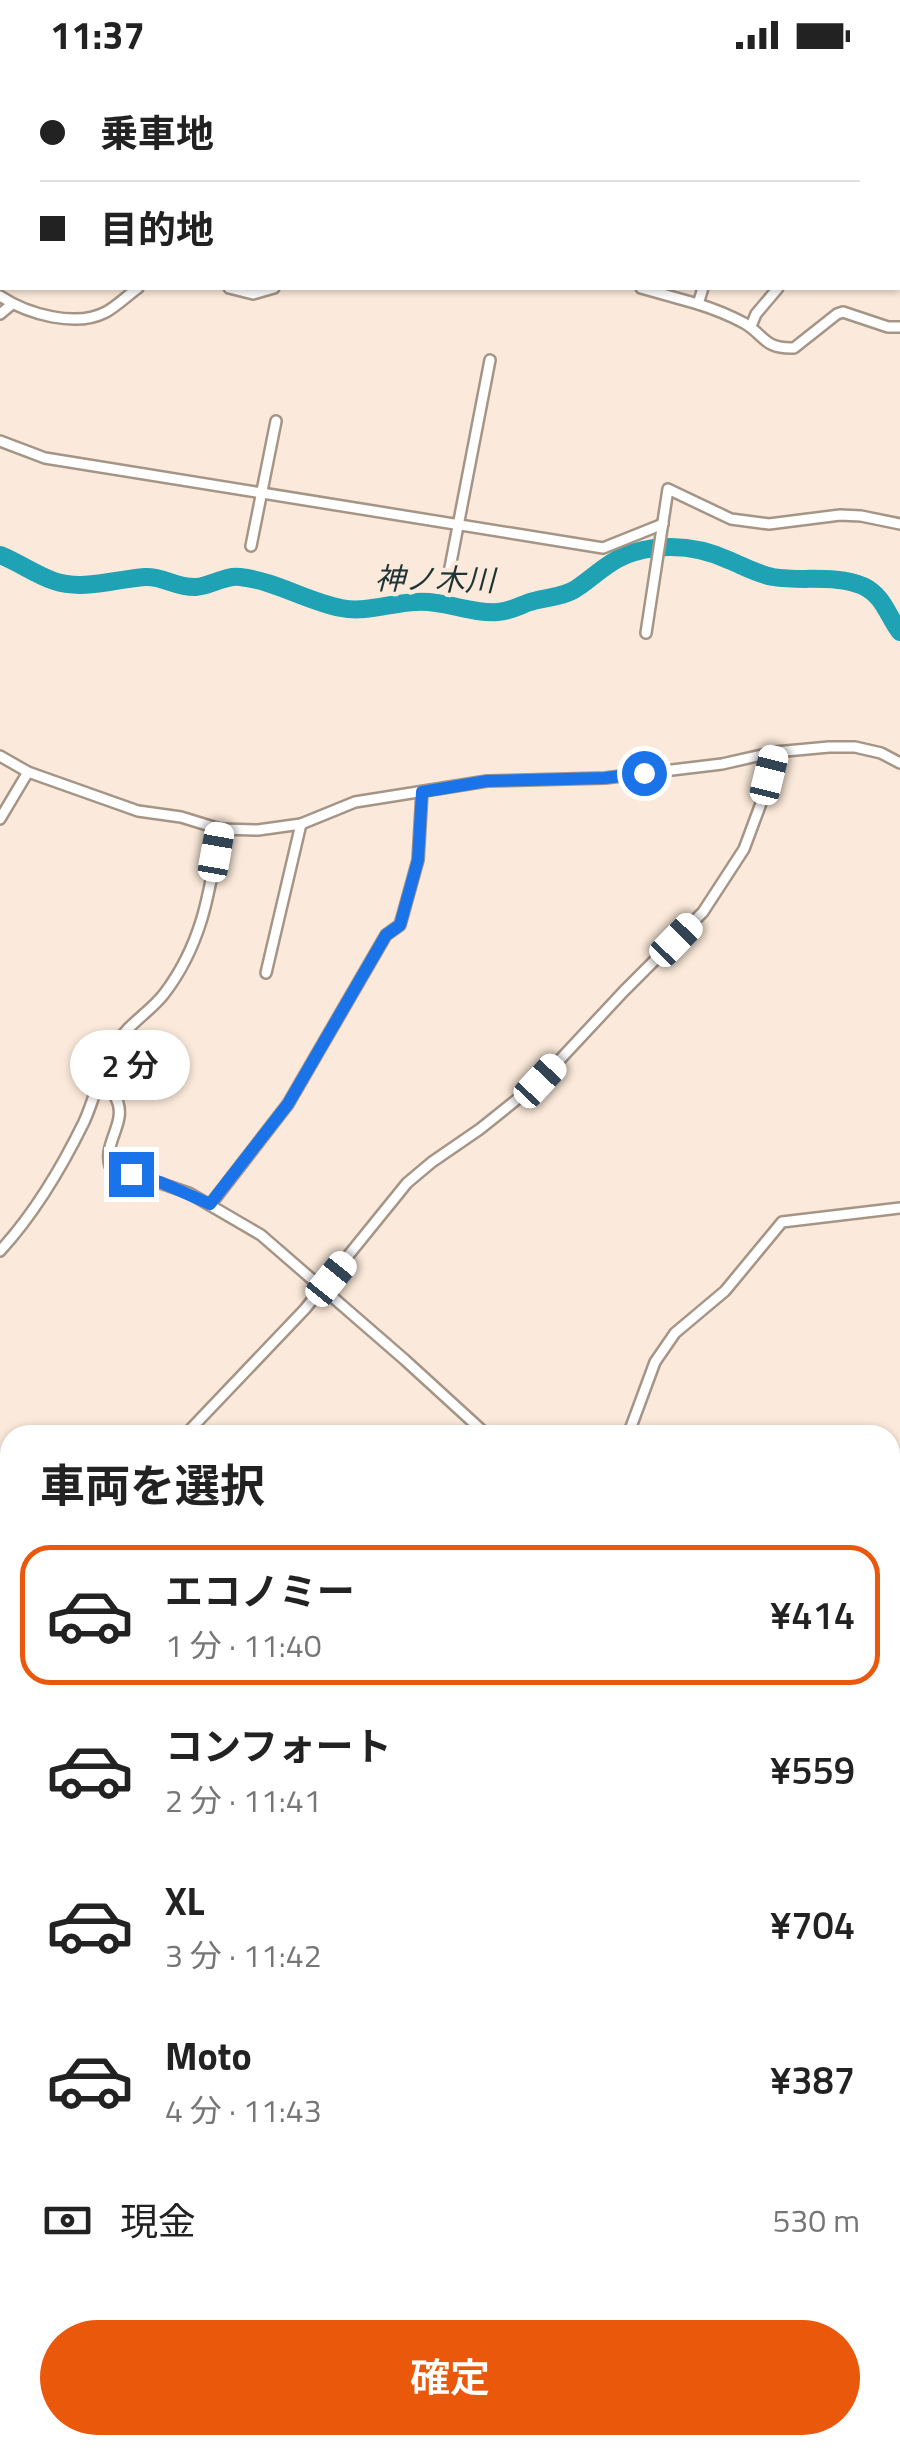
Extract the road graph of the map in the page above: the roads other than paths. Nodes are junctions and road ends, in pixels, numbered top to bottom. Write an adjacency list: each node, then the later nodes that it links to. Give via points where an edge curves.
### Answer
1 (135, 290): 8 (street, via 80,321)
2 (237, 290): 3 (street)
3 (267, 290)
4 (648, 290): 9 (street)
5 (703, 290): 9 (street)
6 (776, 290): 11 (street)
7 (0, 296): 8 (street)
8 (12, 304): 10 (street)
9 (698, 304): 11 (street)
10 (0, 314)
11 (750, 326): 12 (street, via 786,348 843,312)
12 (900, 327)
13 (490, 360): 19 (street)
14 (276, 421): 16 (street)
15 (0, 441): 16 (street, via 45,458)
16 (260, 493): 19 (street); 20 (street)
17 (662, 524): 18 (street, via 668,489 731,520 769,524 840,515); 19 (street, via 602,548); 22 (street)
18 (900, 524)
19 (458, 526): 21 (street)
20 (251, 546)
21 (447, 583)
22 (646, 633)
23 (775, 752): 25 (street, via 856,747); 27 (street, via 605,778 487,781); 36 (street, via 744,849 703,912 540,1081 408,1183)
24 (0, 756): 26 (street)
25 (900, 763)
26 (28, 772): 28 (street); 30 (street, via 138,812)
27 (422, 792): 29 (street, via 355,802); 33 (street, via 418,860 400,925 386,935 288,1104)
28 (0, 818)
29 (301, 824): 30 (street); 31 (street)
30 (220, 829): 32 (street, via 207,907 183,967 117,1042)
31 (266, 973)
32 (100, 1076): 33 (street, via 119,1105 110,1166); 35 (street, via 86,1118 47,1188)
33 (210, 1204): 36 (street, via 261,1236)
34 (900, 1208): 39 (street, via 782,1222 724,1292 675,1332 654,1362)
35 (0, 1250)
36 (322, 1290): 37 (street); 38 (street)
37 (194, 1425)
38 (476, 1425)
39 (632, 1425)

